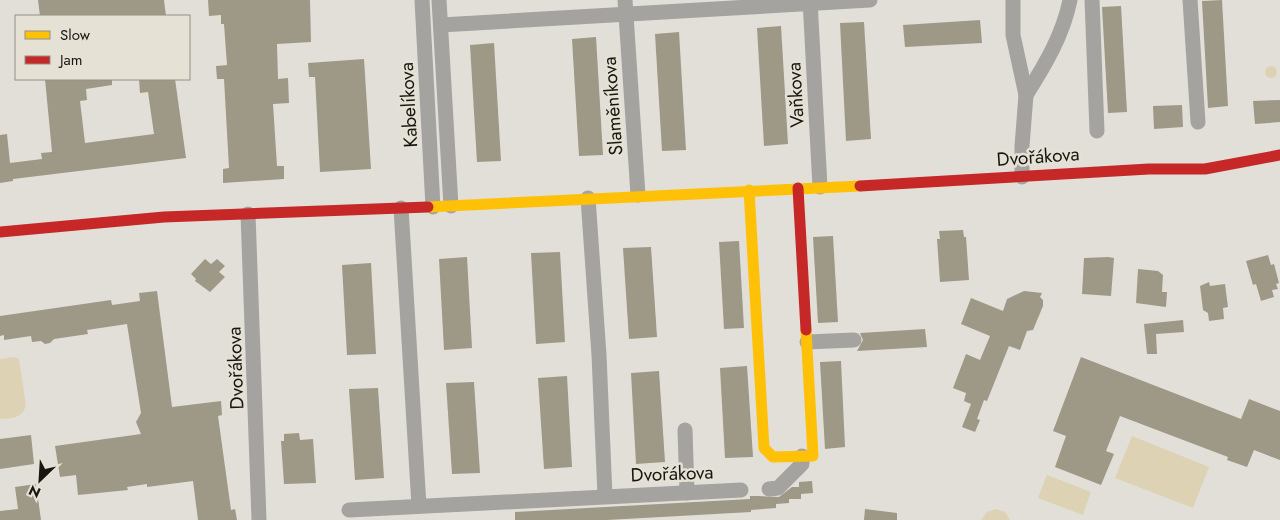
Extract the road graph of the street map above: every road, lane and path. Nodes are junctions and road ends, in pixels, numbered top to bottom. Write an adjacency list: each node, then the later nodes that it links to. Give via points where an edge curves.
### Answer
1 (422, 0): 22 (street, Kabelíkova)
2 (440, 0): 10 (street, Kabelíkova)
3 (870, 0): 8 (street)
4 (1013, 0): 11 (street, via 1013,35)
5 (1070, 0): 11 (street, via 1051,54)
6 (1092, 0): 13 (street)
7 (1190, 0): 12 (street)
8 (810, 2): 9 (street); 16 (street, Vaňkova)
9 (625, 7): 10 (street); 19 (street, Slaměníkova)
10 (441, 25): 21 (street, Kabelíkova)
11 (1026, 95): 15 (street)
12 (1198, 122)
13 (1097, 131)
14 (1280, 155): 15 (main road, Dvořákova, via 1205,168)
15 (1022, 177): 16 (main road, Dvořákova)
16 (820, 187): 17 (main road, Dvořákova)
17 (798, 188): 18 (main road, Dvořákova); 27 (main road)
18 (748, 190): 19 (main road, Dvořákova); 29 (main road, via 764,448 773,457)
19 (638, 195): 20 (main road, Dvořákova)
20 (588, 198): 21 (main road, Dvořákova); 33 (street, Dvořákova)
21 (451, 206): 22 (main road, Dvořákova)
22 (434, 207): 23 (main road, Dvořákova)
23 (402, 208): 24 (main road, Dvořákova); 34 (street)
24 (248, 214): 25 (main road, Dvořákova, via 164,217); 36 (street, Dvořákova)
25 (0, 232)
26 (854, 340): 27 (street)
27 (807, 342): 29 (main road, via 813,456)
28 (685, 430): 32 (street)
29 (802, 456): 30 (street, via 802,464 778,488)
30 (769, 489)
31 (742, 490): 32 (street, Dvořákova)
32 (687, 493): 33 (street, Dvořákova)
33 (605, 496): 34 (street, Dvořákova)
34 (419, 506): 35 (street, Dvořákova)
35 (349, 510)
36 (259, 520)

